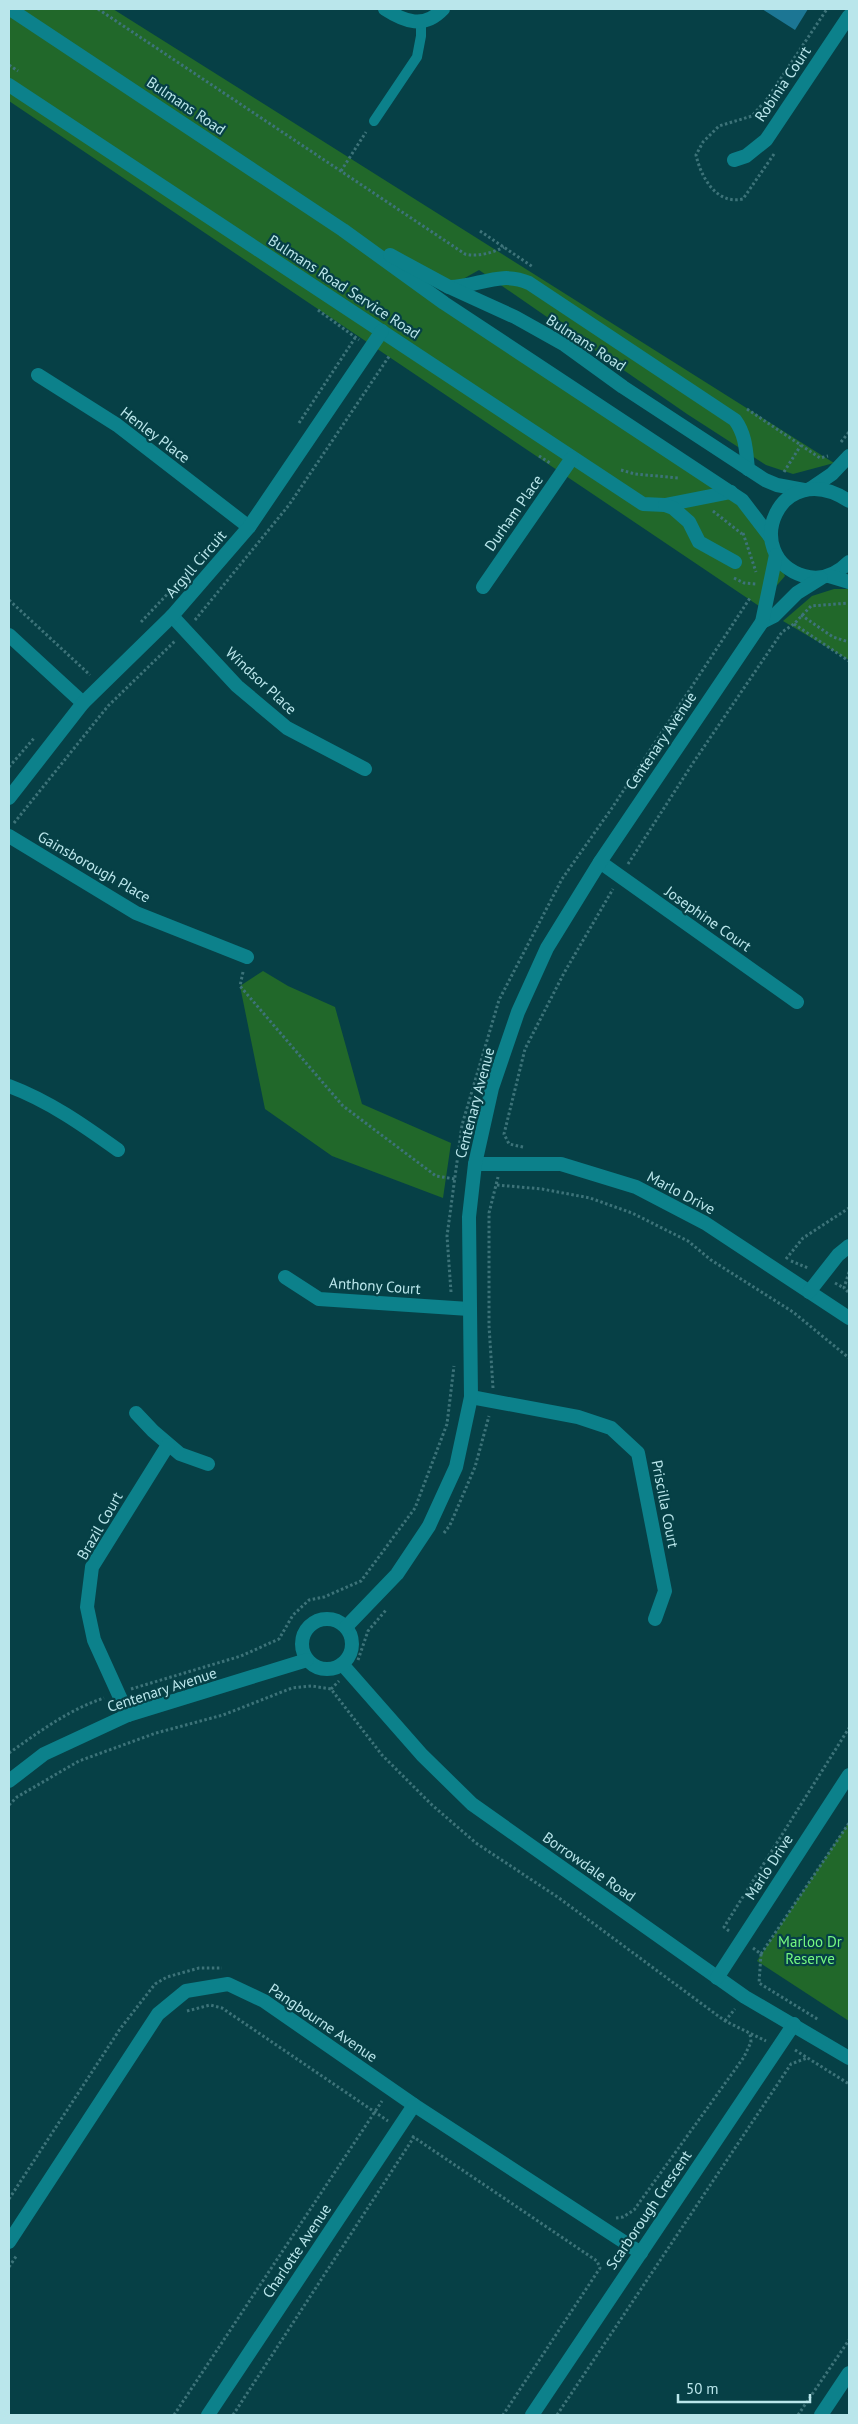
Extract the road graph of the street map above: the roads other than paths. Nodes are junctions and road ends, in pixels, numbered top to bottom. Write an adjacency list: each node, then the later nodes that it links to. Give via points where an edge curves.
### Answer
1 (10, 9): 9 (street, Bulmans Road)
2 (384, 9): 5 (street, via 410,22)
3 (443, 9): 5 (street, via 431,19)
4 (849, 16): 8 (street, Robinia Court, via 766,140 746,156)
5 (421, 22): 7 (lane, via 417,57)
6 (9, 85): 11 (street, Bulmans Road Service Road)
7 (371, 125)
8 (734, 160)
9 (343, 230): 10 (street, Bulmans Road); 17 (street, Bulmans Road, via 444,304)
10 (449, 287): 15 (street, Bulmans Road, via 564,345); 15 (street, via 509,276 529,283 735,420 744,437)
11 (382, 331): 14 (street, Bulmans Road Service Road); 22 (street, Argyll Circuit)
12 (38, 376): 22 (street, Henley Place, via 117,425)
13 (849, 456): 16 (street, via 832,474)
14 (572, 458): 20 (street, Bulmans Road Service Road, via 643,504); 29 (street, Durham Place)
15 (748, 469): 16 (street, Bulmans Road, via 777,486)
16 (807, 489): 19 (street, Bulmans Road, via 826,490); 23 (street, via 790,496 779,508 772,522)
17 (731, 492): 18 (street, Bulmans Road Service Road); 23 (street, Bulmans Road, via 750,509)
18 (700, 498): 20 (street, Bulmans Road Service Road); 21 (street)
19 (849, 501)
20 (665, 505): 21 (street, Bulmans Road Service Road)
21 (689, 522): 25 (street, Bulmans Road Service Road, via 699,542)
22 (249, 527): 30 (street, Argyll Circuit)
23 (771, 538): 24 (street)
24 (776, 555): 27 (street, via 796,574 810,578); 31 (street, Centenary Avenue)
25 (735, 562)
26 (849, 562): 27 (street, Centenary Avenue, via 842,570)
27 (826, 577): 28 (street); 31 (street, Centenary Avenue, via 798,593 774,616)
28 (849, 582)
29 (483, 587)
30 (172, 616): 33 (street, Argyll Circuit); 34 (street, Windsor Place, via 237,686 287,728)
31 (762, 622): 37 (street, Centenary Avenue)
32 (9, 635): 33 (street)
33 (78, 698): 35 (street, Argyll Circuit)
34 (365, 769)
35 (9, 798)
36 (9, 836): 38 (street, Gainsborough Place, via 136,913)
37 (600, 862): 39 (street, Josephine Court); 42 (street, Centenary Avenue, via 547,948 518,1012 492,1088)
38 (247, 957)
39 (798, 1002)
40 (9, 1086): 41 (street, via 27,1092 74,1118)
41 (118, 1150)
42 (475, 1164): 45 (street, Marlo Drive, via 561,1164 636,1187 705,1223); 46 (street, Centenary Avenue, via 469,1217)
43 (849, 1246): 45 (street)
44 (285, 1278): 46 (street, Anthony Court, via 319,1299)
45 (809, 1292): 47 (street, Marlo Drive)
46 (469, 1309): 48 (street, Centenary Avenue)
47 (849, 1318)
48 (471, 1397): 52 (street, Priscilla Court, via 578,1417 611,1428 638,1453 665,1591); 53 (street, Centenary Avenue, via 456,1467 429,1526 397,1574)
49 (136, 1413): 50 (street)
50 (168, 1445): 51 (street, via 180,1454); 56 (street, Brazil Court, via 92,1568 87,1607 94,1640)
51 (208, 1464)
52 (655, 1619)
53 (346, 1627): 54 (street, via 330,1618 313,1622 303,1635 301,1644); 55 (street, via 352,1643)
54 (307, 1660): 55 (street, via 317,1668); 56 (street, Centenary Avenue)
55 (342, 1664): 59 (street, Borrowdale Road, via 422,1755 472,1804)
56 (128, 1715): 58 (street, Centenary Avenue, via 44,1754)
57 (849, 1775): 59 (street, Marlo Drive)
58 (9, 1782)
59 (717, 1978): 60 (street, Borrowdale Road)
60 (794, 2024): 61 (street, Borrowdale Road); 64 (street, Scarborough Crescent)
61 (849, 2058)
62 (414, 2105): 63 (street, Pangbourne Avenue, via 264,2001 228,1984 186,1990 158,2014); 64 (street, Pangbourne Avenue); 66 (street, Charlotte Avenue)
63 (9, 2242)
64 (641, 2253): 67 (street, Scarborough Crescent)
65 (849, 2373): 68 (street)
66 (208, 2415)
67 (532, 2415)
68 (821, 2415)

